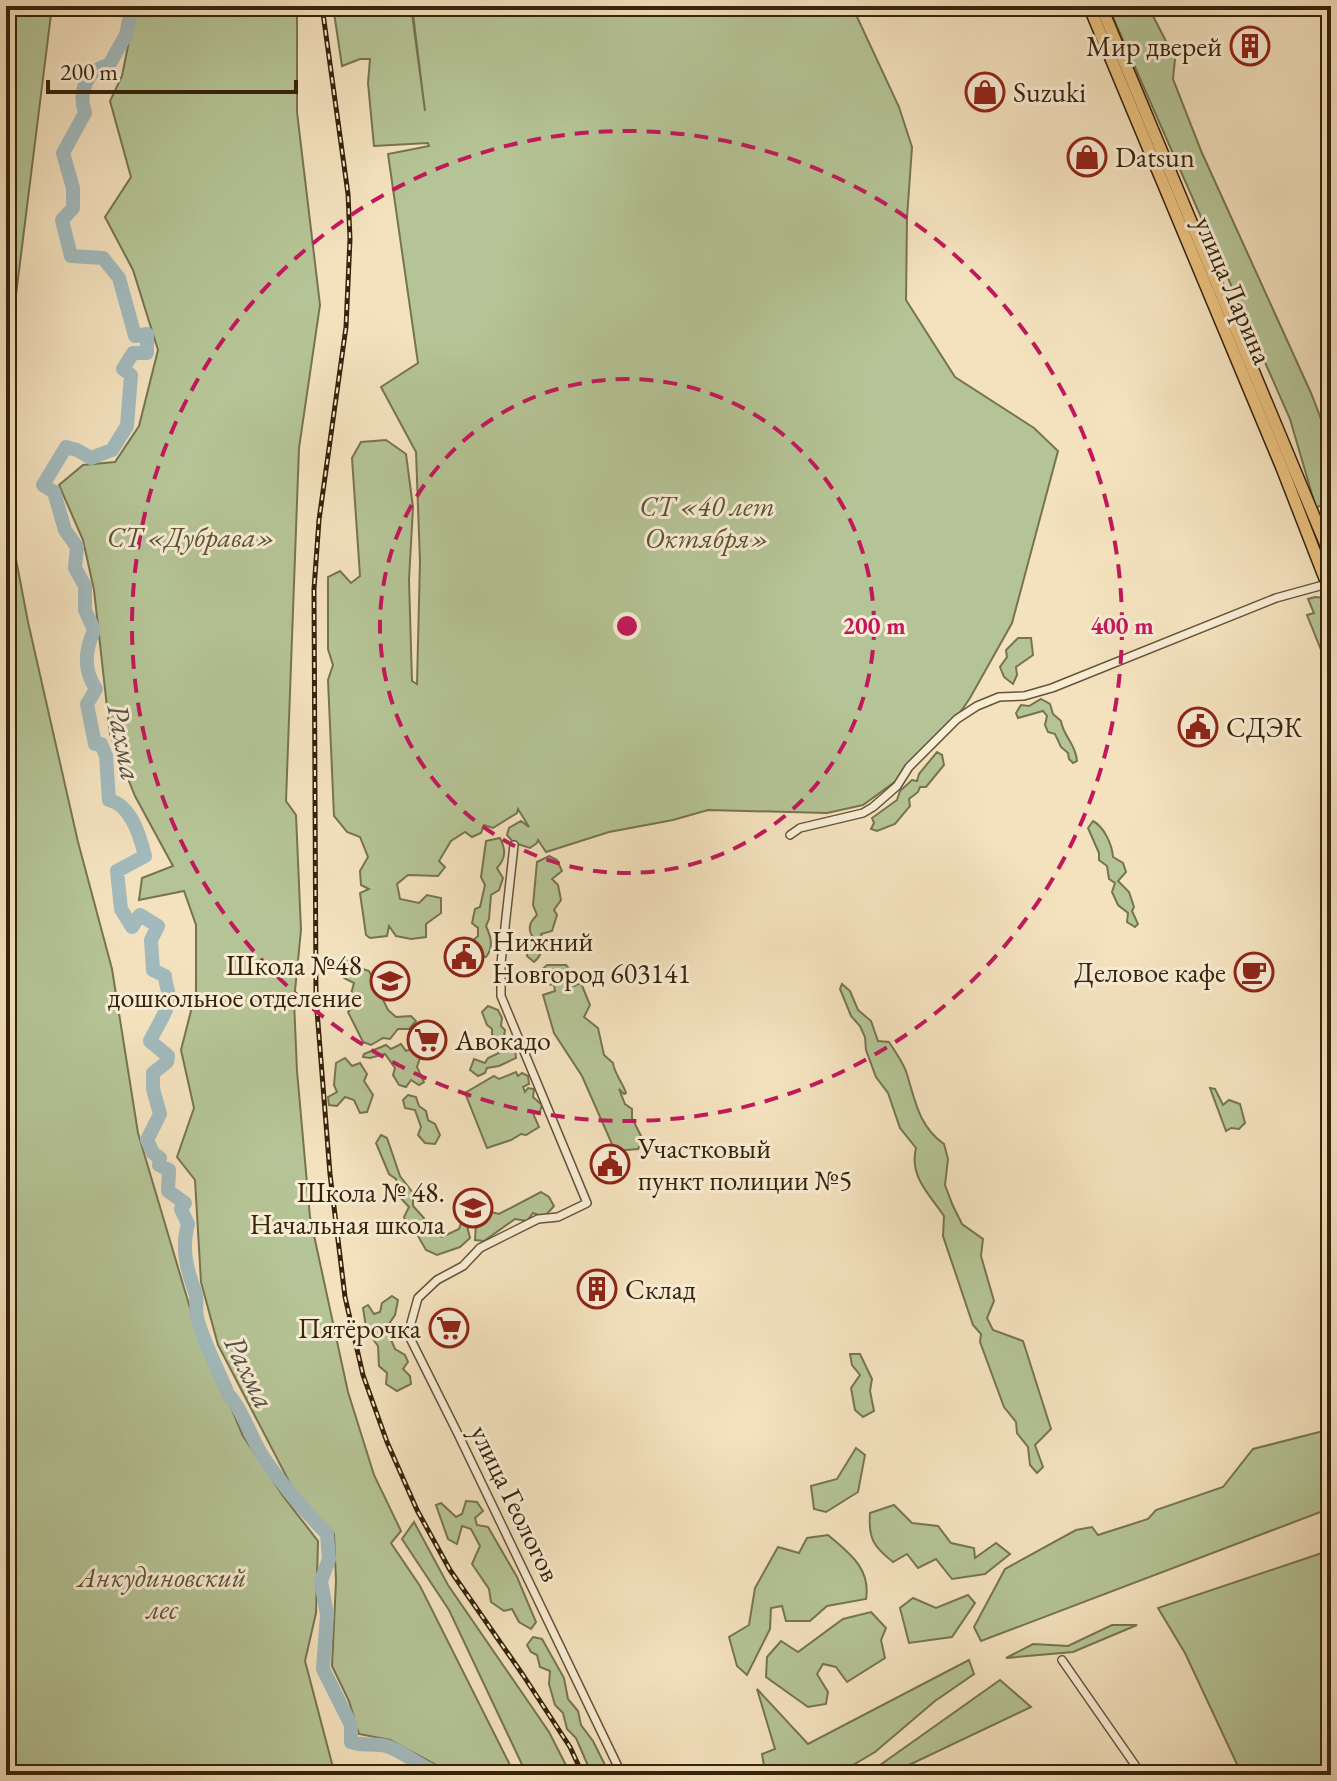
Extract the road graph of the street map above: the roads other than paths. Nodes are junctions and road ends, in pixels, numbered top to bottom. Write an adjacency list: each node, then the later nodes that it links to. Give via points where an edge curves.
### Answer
1 (1089, 6): 4 (main road, улица Ларина)
2 (1101, 6): 3 (main road, улица Ларина)
3 (1331, 557)
4 (1330, 589): 5 (street, via 1276,598 1052,688 989,700 957,719 873,807)
5 (790, 835)
6 (514, 845): 8 (street, улица Геологов, via 501,996 587,1203 558,1217 538,1219 480,1248 463,1266 437,1280 418,1298 411,1340)
7 (1062, 1660): 9 (street)
8 (622, 1775)
9 (1142, 1775)

